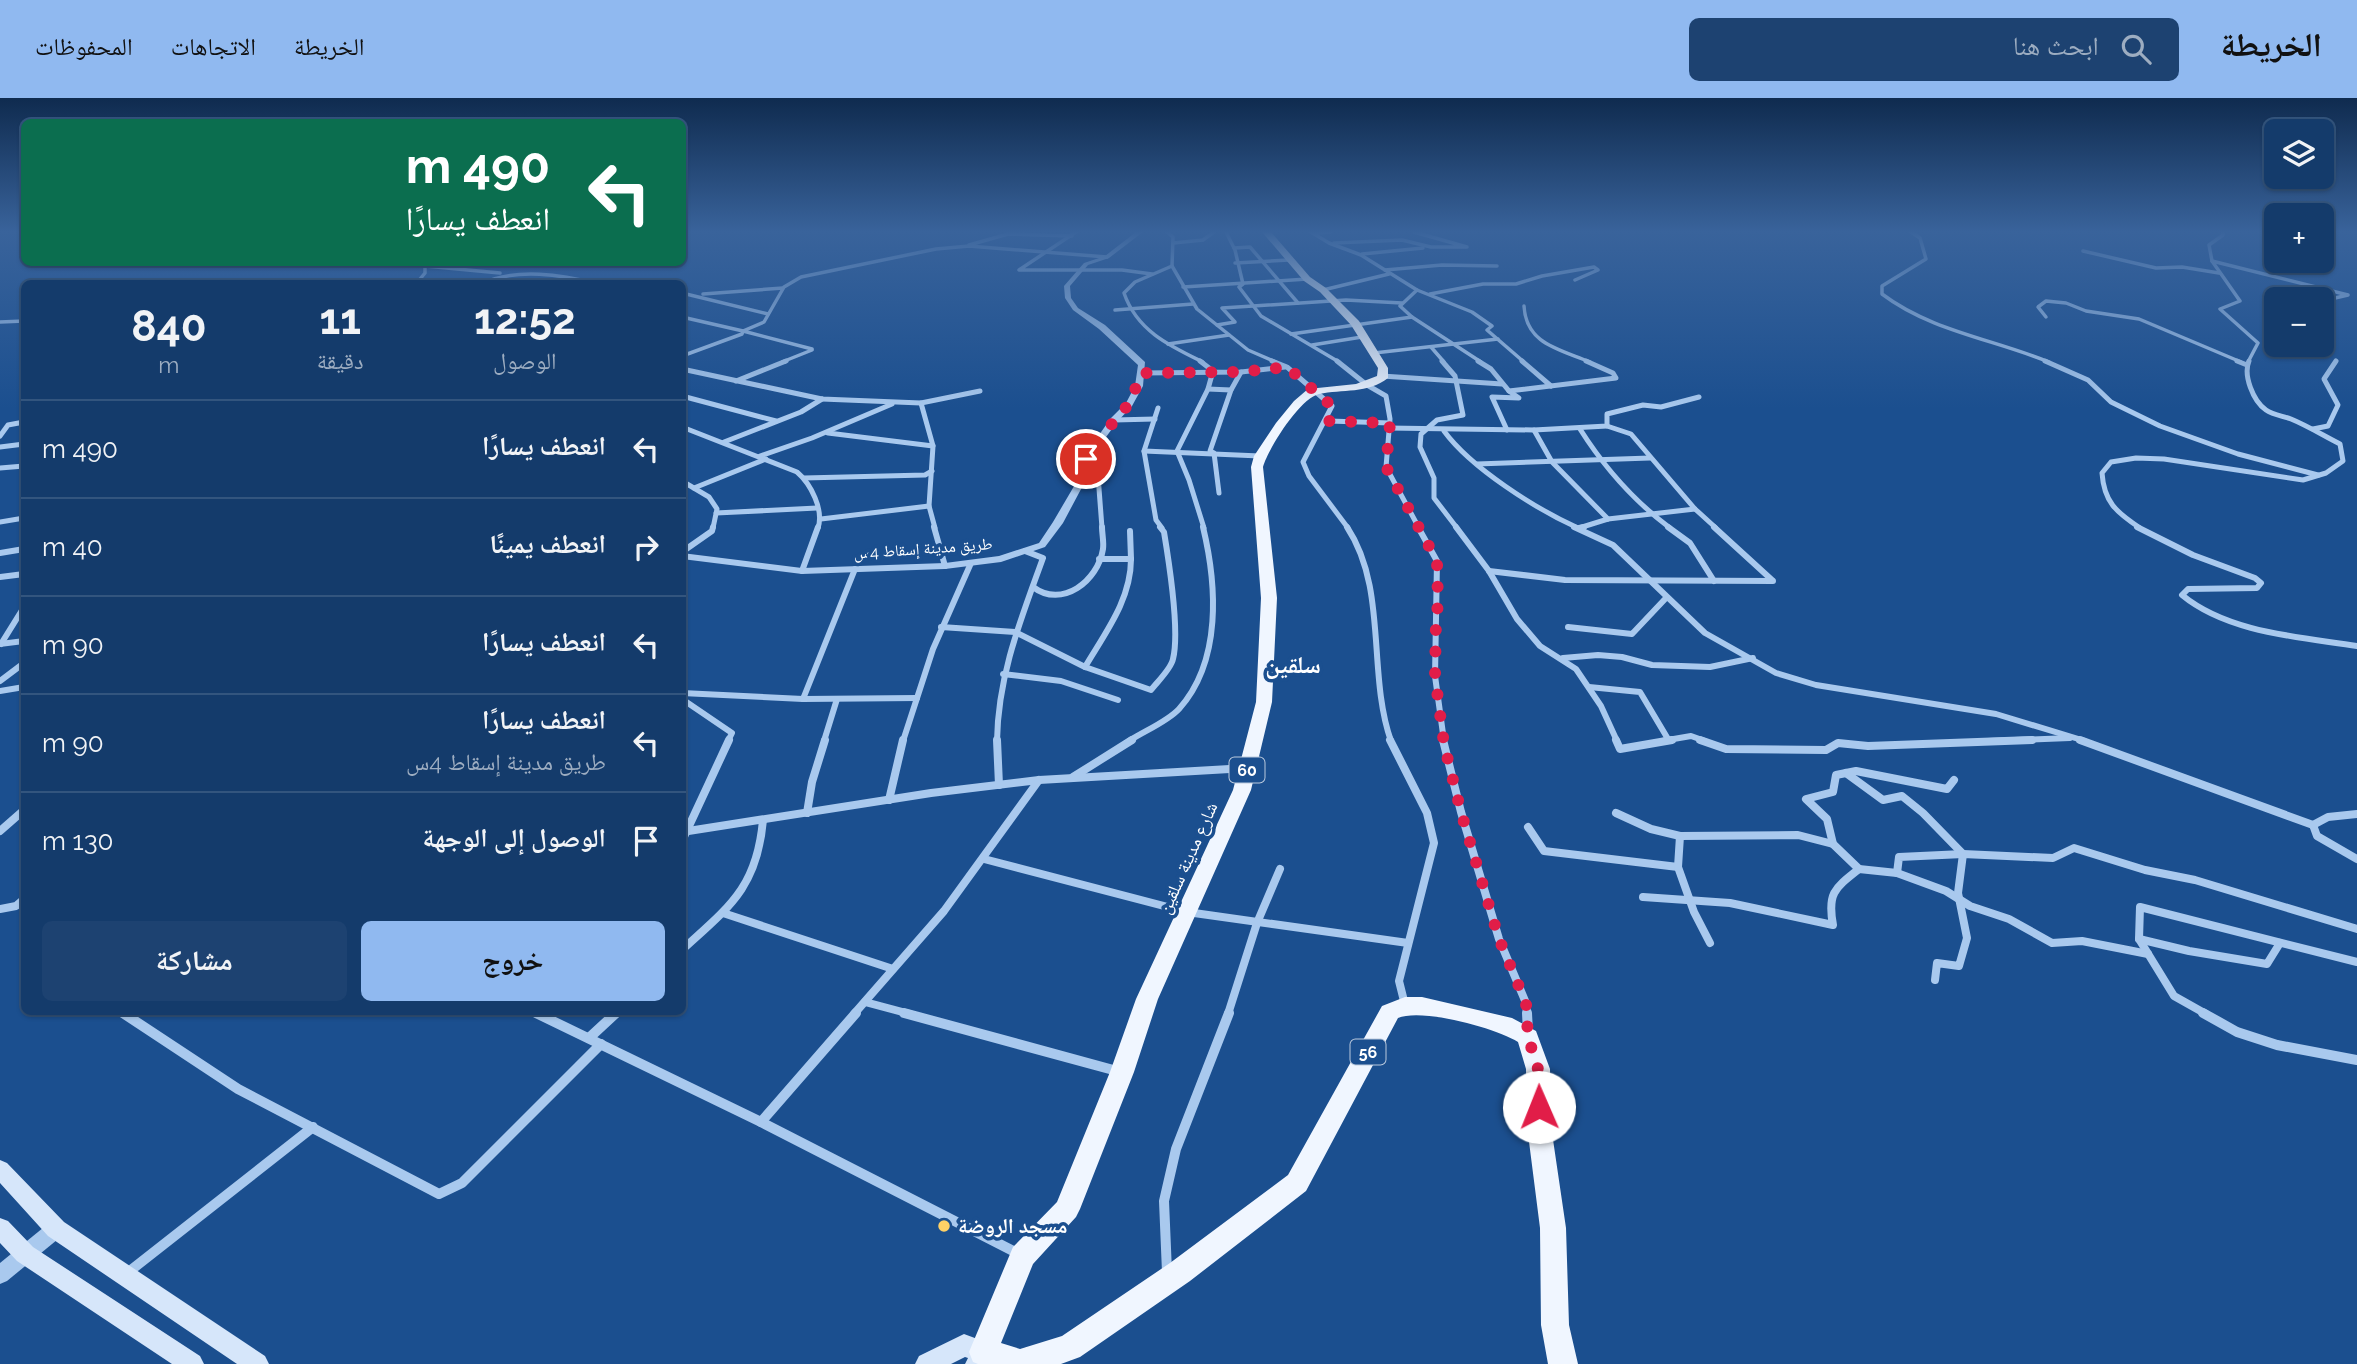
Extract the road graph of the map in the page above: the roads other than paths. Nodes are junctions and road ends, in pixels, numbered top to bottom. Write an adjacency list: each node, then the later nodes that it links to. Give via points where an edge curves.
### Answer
1 (745, 291): 18 (street)
2 (781, 291): 28 (street)
3 (1067, 291): 52 (street, via 1075,309 1142,364)
4 (1126, 291): 26 (street)
5 (1186, 291): 23 (street)
6 (1242, 291): 24 (street)
7 (1288, 291): 21 (street)
8 (1322, 291): 19 (main road)
9 (1337, 291): 19 (street)
10 (1416, 291): 22 (street)
11 (1421, 291): 17 (street)
12 (1445, 291): 17 (street)
13 (1882, 291): 103 (street, via 1897,307 2032,355 2090,382 2108,401 2195,439)
14 (2233, 291): 47 (street, via 2240,301 2220,309 2258,343)
15 (2334, 292): 20 (street, via 2348,295)
16 (686, 294): 18 (street)
17 (1430, 294): 39 (street, via 1472,312 1492,326 1487,330)
18 (696, 295): 28 (street)
19 (1327, 295): 21 (street); 22 (street); 35 (main road)
20 (2334, 298)
21 (1298, 303): 24 (street)
22 (1402, 303): 29 (street)
23 (1194, 304): 26 (street); 34 (street)
24 (1253, 306): 34 (street, via 1222,308 1235,322); 37 (street)
25 (1524, 306): 57 (street, via 1525,322 1536,338 1616,378)
26 (1127, 308): 27 (street); 40 (street)
27 (1115, 310)
28 (768, 314): 36 (street, via 764,321)
29 (1412, 317): 35 (street); 42 (street)
30 (2046, 317): 47 (street, via 2038,307 2046,301 2139,319)
31 (686, 318): 36 (street)
32 (21, 321): 33 (street)
33 (0, 323)
34 (1217, 325): 38 (street)
35 (1359, 330): 37 (street); 41 (street); 44 (main road)
36 (743, 331): 45 (street); 55 (street, via 812,349)
37 (1290, 334): 41 (street)
38 (1230, 335): 40 (street); 48 (street, via 1248,350)
39 (1498, 339): 42 (street); 57 (street)
40 (1168, 345): 50 (street, via 1206,362)
41 (1312, 345): 53 (street)
42 (1455, 345): 43 (street); 56 (street, via 1491,369)
43 (1431, 347): 44 (street); 54 (street)
44 (1374, 354): 53 (main road, via 1383,368)
45 (686, 355)
46 (2336, 360): 78 (street, via 2324,379 2338,405 2328,426)
47 (2248, 365): 78 (street, via 2252,392 2261,406)
48 (1287, 367): 51 (street); 61 (street)
49 (686, 370): 55 (street)
50 (1213, 372): 51 (street); 52 (street); 58 (street)
51 (1241, 372): 59 (street)
52 (1142, 373): 71 (street, طريق مدينة إسقاط 4س, via 1129,404)
53 (1374, 380): 54 (street); 61 (main road); 74 (street, via 1386,396)
54 (1457, 381): 56 (street); 79 (street, via 1463,415 1437,420)
55 (736, 382): 65 (street)
56 (1502, 384): 62 (street)
57 (1551, 386): 62 (street)
58 (1209, 389): 59 (street); 91 (street)
59 (1231, 390): 92 (street, via 1210,451)
60 (980, 391): 66 (street)
61 (1312, 391): 72 (street, via 1332,406); 94 (main road)
62 (1509, 391): 80 (street, via 1519,398 1492,397)
63 (686, 397): 70 (street)
64 (1699, 397): 75 (street, via 1607,414)
65 (822, 399): 67 (street); 70 (street)
66 (921, 402): 67 (street); 87 (street)
67 (894, 403): 83 (street)
68 (1158, 408): 69 (street)
69 (1155, 419): 71 (street); 90 (street)
70 (776, 421): 85 (street)
71 (1114, 421): 89 (street, طريق مدينة إسقاط 4س)
72 (1329, 421): 74 (street); 197 (street, via 1303,464 1306,475 1353,537 1371,594 1387,733 1433,823 1434,842)
73 (21, 423): 84 (street, via 8,425)
74 (1389, 425): 79 (street); 210 (street, via 1386,467 1437,561 1435,676 1444,744 1499,939 1526,1003)
75 (1607, 426): 77 (street); 95 (street, via 1631,434)
76 (686, 428): 85 (street)
77 (1580, 429): 81 (street); 97 (street)
78 (2312, 429): 103 (street, via 2340,444 2343,461)
79 (1427, 430): 82 (street); 130 (street, via 1421,434 1420,447 1434,478 1434,498)
80 (1507, 430): 81 (street); 82 (street)
81 (1534, 430): 98 (street)
82 (1444, 431): 99 (street, via 1457,449)
83 (824, 432): 87 (street); 93 (street)
84 (0, 436)
85 (724, 442): 93 (street)
86 (21, 444): 88 (street)
87 (933, 446): 102 (street)
88 (0, 447)
89 (1096, 449): 121 (street, طريق مدينة إسقاط 4س, via 1086,459 1084,476 1058,523 1042,545); 124 (street, via 1103,549)
90 (1144, 451): 91 (street); 147 (street, via 1171,579 1173,661 1151,690)
91 (1177, 451): 92 (street); 163 (street, via 1194,487 1206,535 1215,614 1205,658 1196,685 1178,710)
92 (1214, 453): 94 (street); 107 (street)
93 (759, 456): 96 (street)
94 (1260, 456): 161 (main road, شارع مدينة سلقين / 60, via 1256,467 1269,598 1264,702)
95 (1650, 458): 97 (street); 110 (street)
96 (766, 459): 104 (street); 106 (street)
97 (1599, 460): 98 (street); 112 (street)
98 (1552, 462): 99 (street); 114 (street)
99 (1477, 464): 117 (street, via 1547,514)
100 (21, 466): 101 (street)
101 (0, 468)
102 (932, 471): 104 (street, via 925,475); 108 (street)
103 (2318, 475): 143 (street, via 2303,480 2136,457 2111,462 2102,473 2104,492 2115,508 2144,530 2179,551 2261,583 2236,590 2188,589 2182,595 2189,603 2248,624)
104 (804, 478): 109 (street)
105 (686, 483): 106 (street)
106 (694, 488): 111 (street, via 709,497)
107 (1219, 493)
108 (929, 506): 115 (street); 127 (street)
109 (817, 508): 111 (street); 115 (street)
110 (1695, 509): 112 (street); 134 (street, via 1773,581)
111 (716, 513): 120 (street, via 712,531)
112 (1651, 514): 114 (street); 134 (street, via 1689,543)
113 (21, 518): 116 (street)
114 (1608, 519): 117 (street)
115 (821, 520): 129 (street)
116 (0, 522)
117 (1578, 528): 133 (street, via 1613,545)
118 (1130, 531): 125 (street)
119 (21, 548): 122 (street)
120 (686, 551)
121 (1025, 551): 126 (street, طريق مدينة إسقاط 4س); 135 (street, via 1043,558)
122 (0, 552)
123 (686, 555): 129 (street, طريق مدينة إسقاط 4س)
124 (1099, 559): 125 (street); 135 (street, via 1079,591 1052,596)
125 (1131, 559): 147 (street, via 1127,593)
126 (971, 562): 127 (street, طريق مدينة إسقاط 4س); 138 (street)
127 (945, 566): 128 (street, طريق مدينة إسقاط 4س)
128 (855, 569): 129 (street, طريق مدينة إسقاط 4س); 155 (street)
129 (802, 571)
130 (1489, 571): 133 (street, via 1565,580); 145 (street, via 1517,619 1540,646)
131 (21, 574): 132 (street)
132 (0, 577)
133 (1647, 580): 134 (street); 136 (street)
134 (1714, 581)
135 (1033, 587): 140 (street)
136 (1666, 598): 139 (street, via 1632,634); 144 (street, via 1705,633)
137 (21, 612): 142 (street)
138 (941, 627): 140 (street); 154 (street)
139 (1568, 627)
140 (1015, 632): 147 (street); 148 (street)
141 (21, 641): 142 (street)
142 (1, 644)
143 (2357, 646)
144 (1753, 658): 145 (street, via 1710,667 1652,665 1598,655); 159 (street, via 1776,673 1816,685 1996,715)
145 (1563, 659): 150 (street)
146 (21, 665): 149 (street)
147 (1085, 667)
148 (1003, 674): 157 (street, via 1074,684); 166 (street, via 997,736)
149 (0, 681)
150 (1589, 687): 160 (street, via 1640,692); 160 (street, via 1620,748)
151 (21, 688): 152 (street)
152 (0, 691)
153 (686, 693): 155 (street)
154 (916, 698): 156 (street); 167 (street)
155 (803, 699): 156 (street)
156 (836, 699): 169 (street)
157 (1118, 700)
158 (686, 702): 175 (street, via 732,733)
159 (2076, 738): 160 (street, via 1868,746 1838,743 1826,750 1726,749 1691,736); 173 (street)
160 (1668, 739)
161 (1247, 768): 163 (street); 192 (main road, شارع مدينة سلقين / 60, via 1242,790)
162 (1846, 773): 165 (street, via 1856,771 1947,789); 179 (street, via 1836,775 1833,792 1806,799 1827,819); 180 (street, via 1883,800 1902,796)
163 (1073, 777): 164 (street)
164 (1039, 780): 166 (street); 181 (street)
165 (1954, 780)
166 (999, 785): 167 (street)
167 (889, 800): 169 (street)
168 (21, 813): 176 (street)
169 (807, 813): 172 (street)
170 (1616, 813): 178 (street)
171 (2357, 814): 173 (street, via 2328,817)
172 (763, 820): 177 (street); 193 (street, via 755,870)
173 (2313, 825): 182 (street, via 2317,836)
174 (1528, 827): 183 (street, via 1544,851)
175 (686, 830)
176 (0, 831)
177 (686, 832)
178 (1681, 836): 179 (street, via 1798,835); 183 (street)
179 (1833, 844): 185 (street)
180 (1963, 854): 186 (street, via 1899,857); 188 (street); 195 (street, via 2053,858 2074,848)
181 (984, 859): 192 (street); 203 (street)
182 (2357, 859)
183 (1678, 867): 189 (street)
184 (1280, 869): 194 (street)
185 (1859, 869): 186 (street); 189 (street, via 1837,886 1829,902 1833,925 1730,903)
186 (1897, 873): 188 (street)
187 (1643, 897): 189 (street)
188 (1958, 898): 201 (street, via 2010,919 2052,943 2082,941); 204 (street, via 1968,950 1959,966 1937,963)
189 (1690, 901): 198 (street)
190 (20, 905): 191 (street)
191 (0, 907)
192 (1187, 912): 194 (street); 214 (main road, شارع مدينة سلقين / 60, via 1147,999)
193 (723, 913): 200 (street); 203 (street)
194 (1257, 923): 197 (street); 224 (street, via 1226,1023 1176,1149 1164,1201)
195 (2357, 929)
196 (2139, 939): 199 (street, via 2267,964); 199 (street, via 2140,907); 201 (street)
197 (1408, 943): 206 (street, via 1399,981)
198 (1710, 943)
199 (2280, 943): 202 (street)
200 (686, 946)
201 (2148, 954): 213 (street, via 2174,996 2237,1032 2277,1045)
202 (2357, 962)
203 (893, 970): 205 (street)
204 (1935, 980)
205 (865, 1003): 214 (street); 215 (street)
206 (1405, 1006): 210 (main road, via 1474,1016 1512,1027); 224 (main road, 56, via 1390,1012 1297,1183)
207 (127, 1015): 216 (street, via 238,1089)
208 (541, 1015): 211 (street)
209 (614, 1015): 211 (street)
210 (1528, 1037): 229 (main road, via 1538,1069 1539,1126 1553,1228 1555,1325)
211 (589, 1038): 212 (street)
212 (601, 1044): 215 (street); 216 (street, via 450,1191 439,1194)
213 (2357, 1060)
214 (1122, 1072): 221 (main road, شارع مدينة سلقين / 60, via 1067,1209)
215 (761, 1122): 221 (street)
216 (313, 1127): 222 (street)
217 (0, 1169): 219 (main road)
218 (0, 1228): 220 (main road)
219 (56, 1229): 220 (street); 222 (main road)
220 (25, 1254): 223 (street); 226 (main road)
221 (1023, 1256): 225 (main road, شارع مدينة سلقين / 60)
222 (126, 1274): 227 (main road)
223 (0, 1275)
224 (1167, 1280): 225 (main road, 56, via 1070,1347 1020,1363)
225 (980, 1358): 228 (main road, via 964,1345)
226 (192, 1364)
227 (257, 1364)
228 (927, 1364)
229 (1563, 1364)

